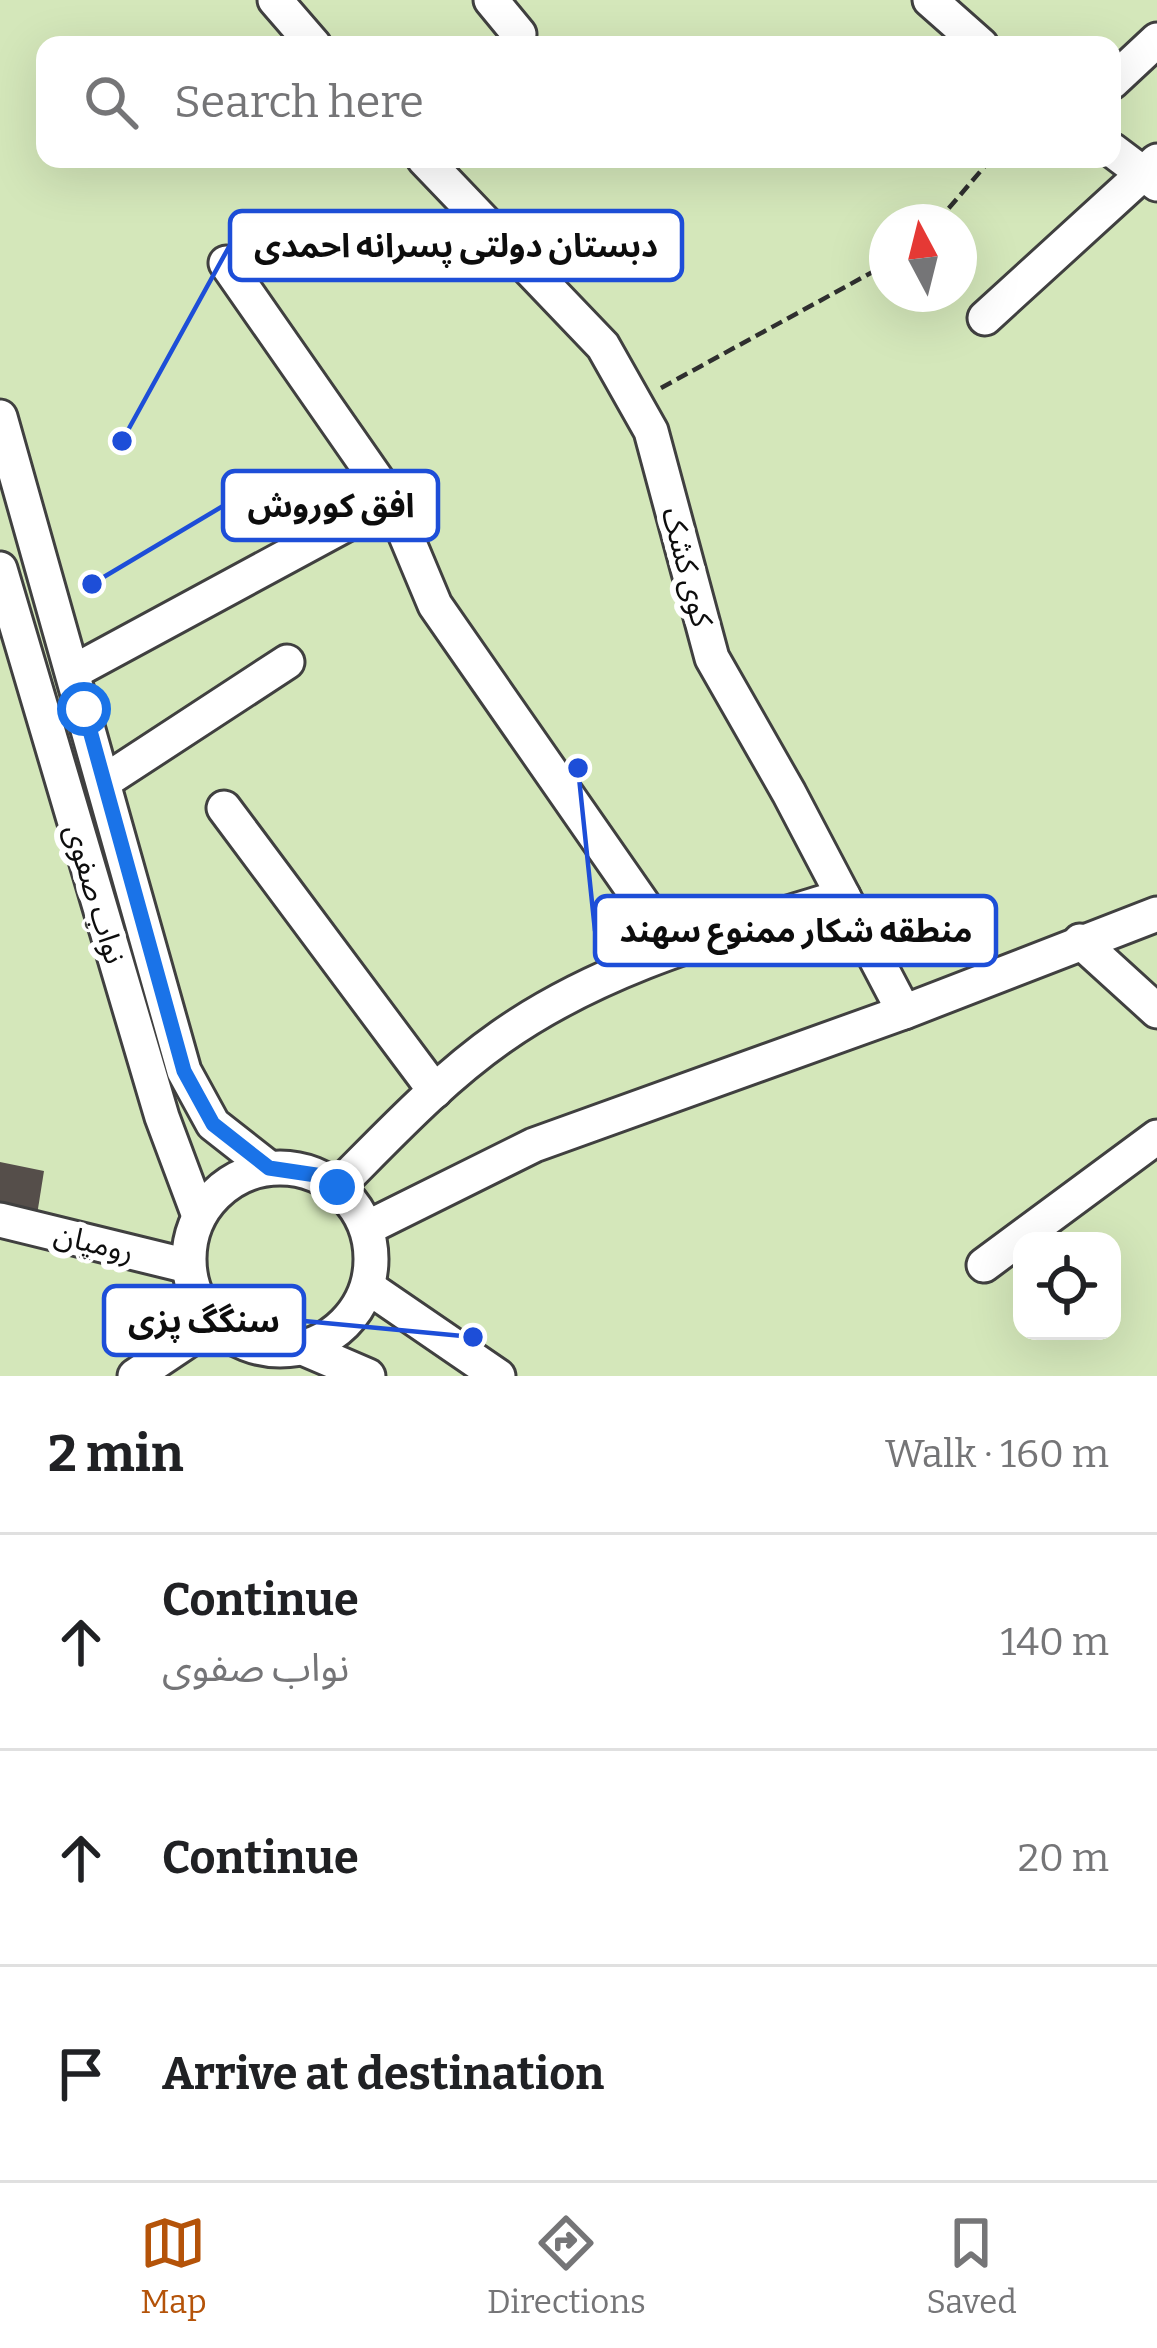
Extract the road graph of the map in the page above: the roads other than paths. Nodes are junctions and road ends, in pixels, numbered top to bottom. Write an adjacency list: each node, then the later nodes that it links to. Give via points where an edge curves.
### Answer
1 (275, 0): 5 (street)
2 (491, 0): 4 (street)
3 (930, 0): 6 (street)
4 (518, 34)
5 (306, 36)
6 (971, 36)
7 (1157, 40): 8 (street)
8 (1121, 74)
9 (1121, 155): 11 (street)
10 (433, 168): 21 (street, کوی کشک, via 603,346 635,402 651,431 712,658)
11 (1153, 173): 13 (street)
12 (226, 262): 15 (street)
13 (985, 318)
14 (0, 417): 18 (street, نواب صفوی)
15 (391, 500): 18 (street); 24 (street, via 435,605)
16 (0, 569): 31 (street, نواب صفوی, via 162,1117)
17 (287, 662): 19 (street)
18 (74, 672): 19 (street, نواب صفوی)
19 (105, 781): 29 (street, نواب صفوی, via 184,1071 213,1124)
20 (224, 808): 27 (street)
21 (843, 896): 24 (street); 26 (street, کوی کشک)
22 (1157, 914): 23 (street)
23 (1080, 941): 25 (street); 26 (street)
24 (674, 949): 27 (street, via 501,1036)
25 (1157, 1011)
26 (904, 1012): 33 (street, via 534,1144)
27 (435, 1091): 30 (street)
28 (1157, 1137): 34 (street)
29 (269, 1168): 30 (street); 31 (street, via 241,1176)
30 (337, 1187): 33 (street)
31 (199, 1216): 35 (street)
32 (0, 1220): 35 (street, رومیان)
33 (367, 1228): 36 (street)
34 (984, 1265)
35 (188, 1266): 37 (street)
36 (368, 1287): 38 (street, via 331,1335); 41 (street)
37 (214, 1322): 38 (street, via 255,1347); 39 (street)
38 (303, 1348): 40 (street)
39 (135, 1376)
40 (368, 1376)
41 (498, 1376)

